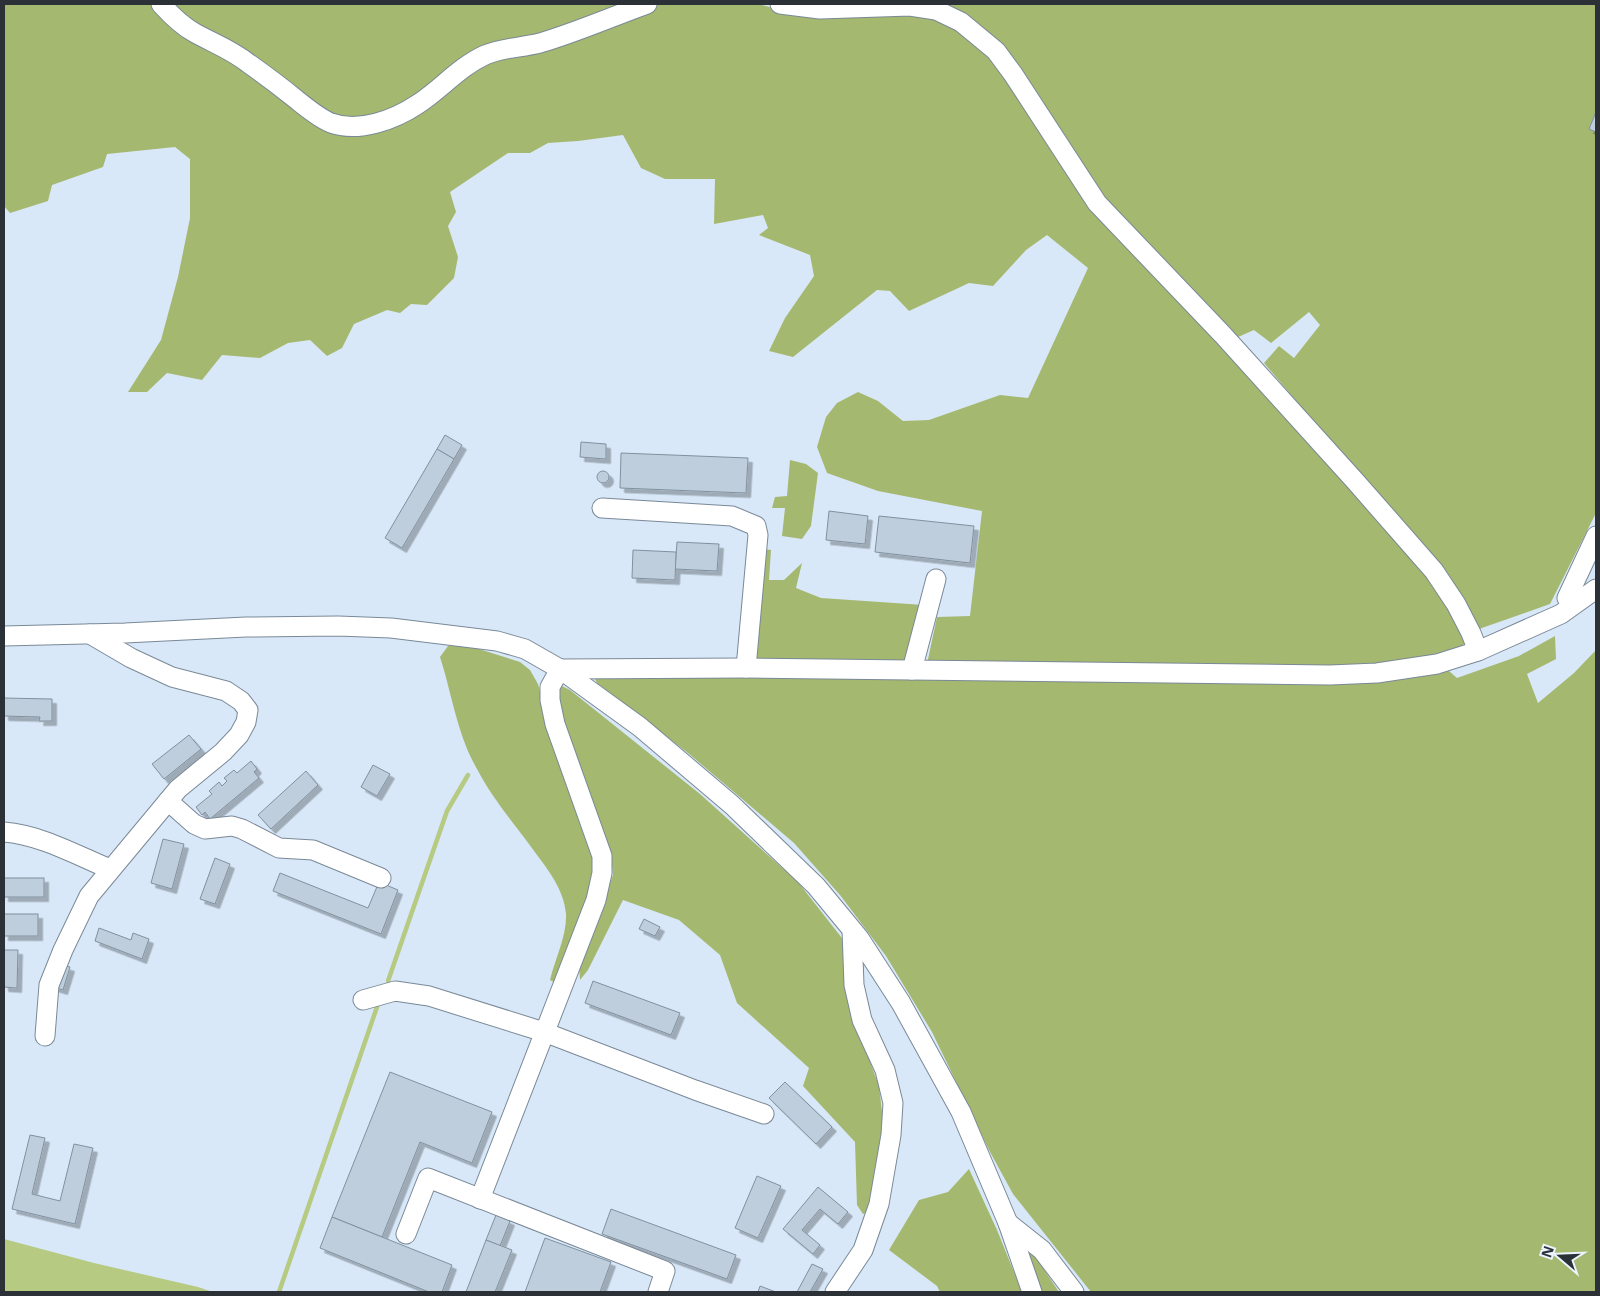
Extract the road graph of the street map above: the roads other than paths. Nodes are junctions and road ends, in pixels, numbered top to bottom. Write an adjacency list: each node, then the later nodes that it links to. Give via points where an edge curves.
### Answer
1 (161, 4): 2 (street, via 194,33 241,57 312,112 330,122 357,127 395,116 417,104 466,64 498,49 546,41)
2 (647, 4)
3 (780, 4): 11 (street, via 820,9 910,6 936,10 961,22 996,52 1014,74 1097,203 1223,335 1434,571 1456,604)
4 (602, 508): 12 (street, via 732,516 756,526 758,535)
5 (1596, 536): 8 (street)
6 (936, 579): 14 (street)
7 (1596, 588): 11 (street, via 1561,614)
8 (1568, 598)
9 (90, 634): 10 (street); 13 (street, via 246,627 391,628 497,641 525,649); 15 (street, via 172,677 226,692 241,701 248,710 240,735)
10 (4, 636)
11 (1478, 651): 14 (street, via 1437,664 1330,676)
12 (746, 668): 13 (street); 14 (street)
13 (560, 669): 19 (street, via 640,727 732,805 816,886); 21 (street, via 550,687 550,700 555,724 602,856 602,874 596,900)
14 (912, 670)
15 (168, 801): 17 (street); 18 (street, via 194,824 205,829 232,826 279,848 313,850)
16 (4, 832): 17 (street, via 59,847)
17 (110, 869): 22 (street, via 89,896 59,958 49,985)
18 (381, 878)
19 (852, 930): 25 (street, via 901,1003 960,1112); 28 (street, via 854,985 862,1020 885,1070 893,1103 879,1204 863,1250)
20 (363, 1000): 21 (street, via 395,991 429,996)
21 (544, 1032): 23 (street); 24 (street)
22 (44, 1036)
23 (764, 1114)
24 (480, 1199): 26 (street, via 428,1178); 27 (street, via 665,1271)
25 (1008, 1223): 29 (street); 30 (street, via 1042,1250)
26 (406, 1234)
27 (658, 1292)
28 (835, 1292)
29 (1032, 1292)
30 (1074, 1292)

